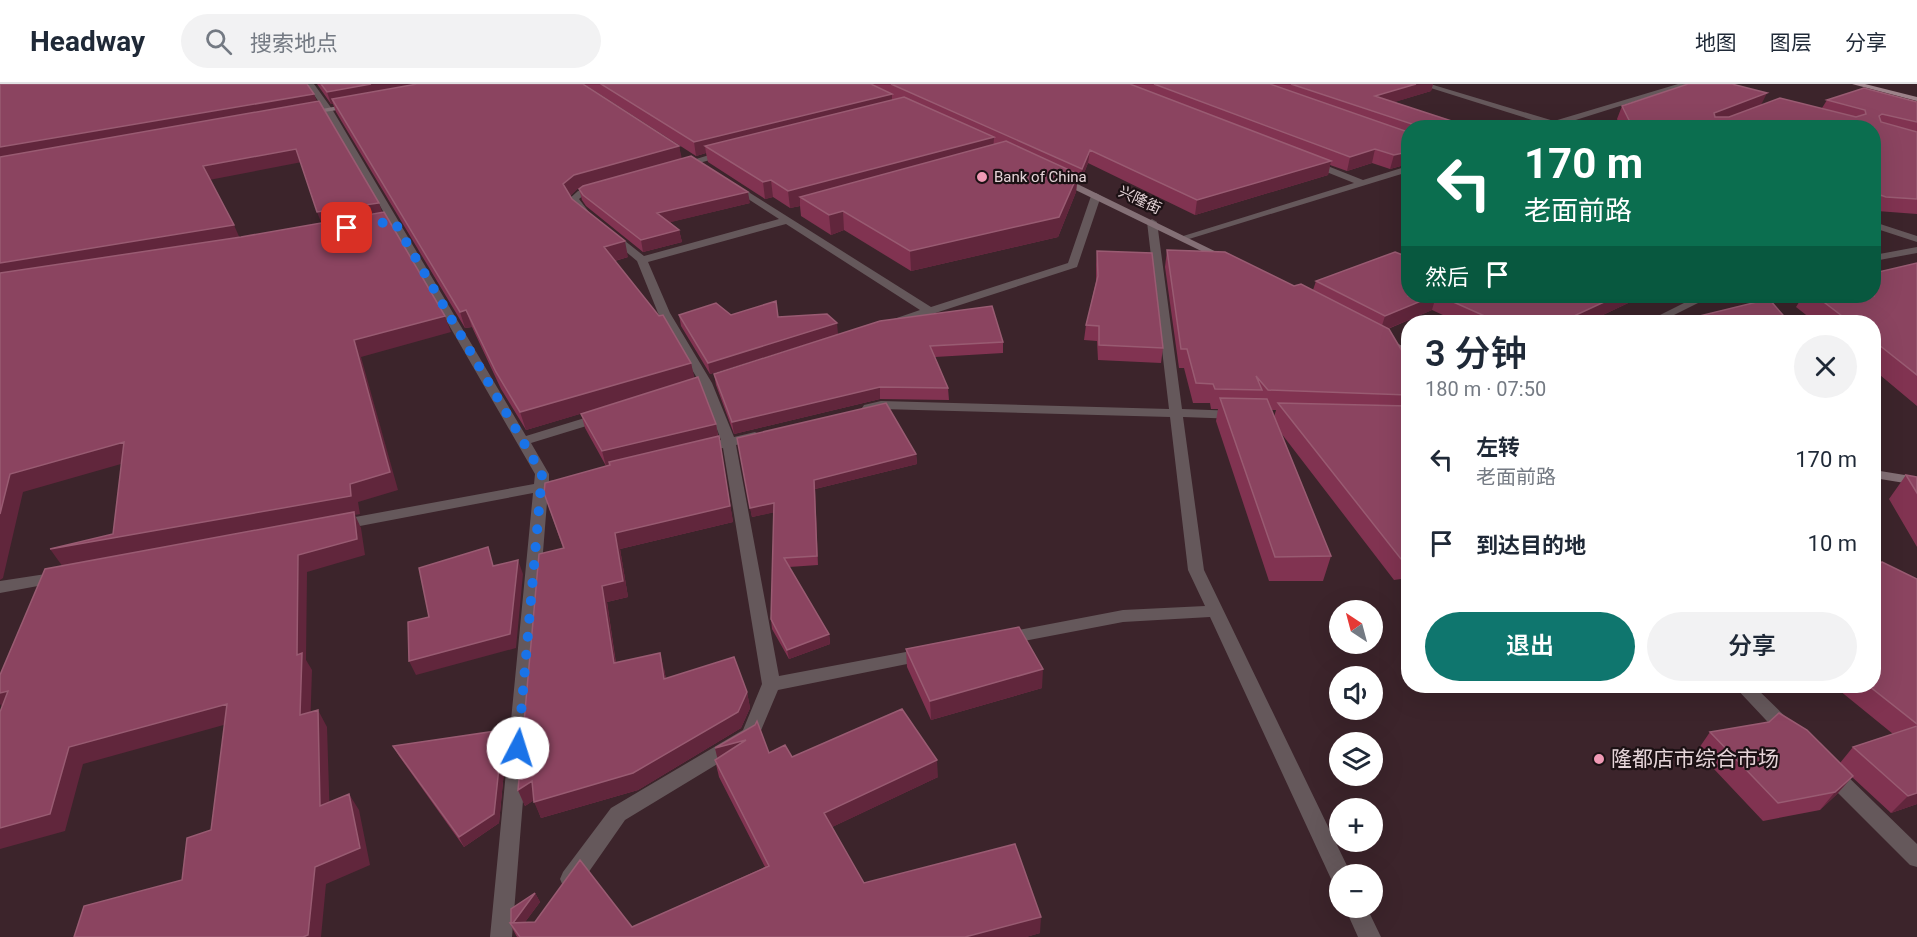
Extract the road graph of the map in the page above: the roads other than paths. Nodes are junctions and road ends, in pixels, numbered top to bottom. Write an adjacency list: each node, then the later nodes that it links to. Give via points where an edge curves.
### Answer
1 (310, 84): 9 (street)
2 (1422, 84): 11 (street)
3 (1686, 84): 12 (street)
4 (1856, 84): 7 (main road)
5 (1892, 84): 6 (main road)
6 (1917, 90)
7 (1917, 99)
8 (362, 103): 9 (street)
9 (328, 109): 10 (street); 42 (street, via 388,222)
10 (293, 115)
11 (1543, 120)
12 (1569, 120)
13 (741, 149): 15 (street)
14 (1308, 161): 20 (street)
15 (665, 168)
16 (1401, 171): 20 (street)
17 (1045, 173): 21 (street, 兴隆街)
18 (723, 179): 22 (street)
19 (613, 183): 29 (street, via 574,199 580,210)
20 (1364, 183): 25 (street)
21 (1096, 196): 23 (street, 兴隆街); 32 (street, via 1073,265)
22 (787, 217): 29 (street); 32 (street)
23 (1152, 222): 25 (street, 兴隆街); 39 (street)
24 (1881, 227): 26 (street)
25 (1185, 237): 30 (street, 兴隆街)
26 (1917, 239)
27 (1917, 250): 28 (street)
28 (1881, 257)
29 (642, 261): 43 (street, via 664,313 706,383)
30 (1236, 264)
31 (1691, 303): 33 (street)
32 (929, 311): 34 (street)
33 (1667, 315)
34 (884, 326)
35 (1378, 338): 36 (street)
36 (1401, 350)
37 (859, 411): 39 (street, via 881,405)
38 (615, 412): 42 (street)
39 (1176, 414): 40 (street); 52 (street, via 1196,570)
40 (1257, 416)
41 (772, 432): 43 (street)
42 (524, 441): 48 (street, via 542,474)
43 (729, 443): 44 (street); 55 (street)
44 (685, 453)
45 (1881, 475): 47 (street)
46 (574, 480): 48 (street)
47 (1917, 481)
48 (541, 488): 49 (street); 63 (street)
49 (318, 529)
50 (71, 574): 51 (street)
51 (0, 587)
52 (1215, 611): 53 (street, via 1123,616); 60 (street)
53 (982, 643)
54 (947, 650): 55 (street)
55 (771, 684): 61 (street, via 750,735 618,814)
56 (1750, 693): 57 (street)
57 (1801, 743)
58 (1817, 759): 59 (street)
59 (1917, 858)
60 (1335, 864)
61 (563, 890)
62 (1361, 918): 64 (street)
63 (501, 937)
64 (1370, 937)

